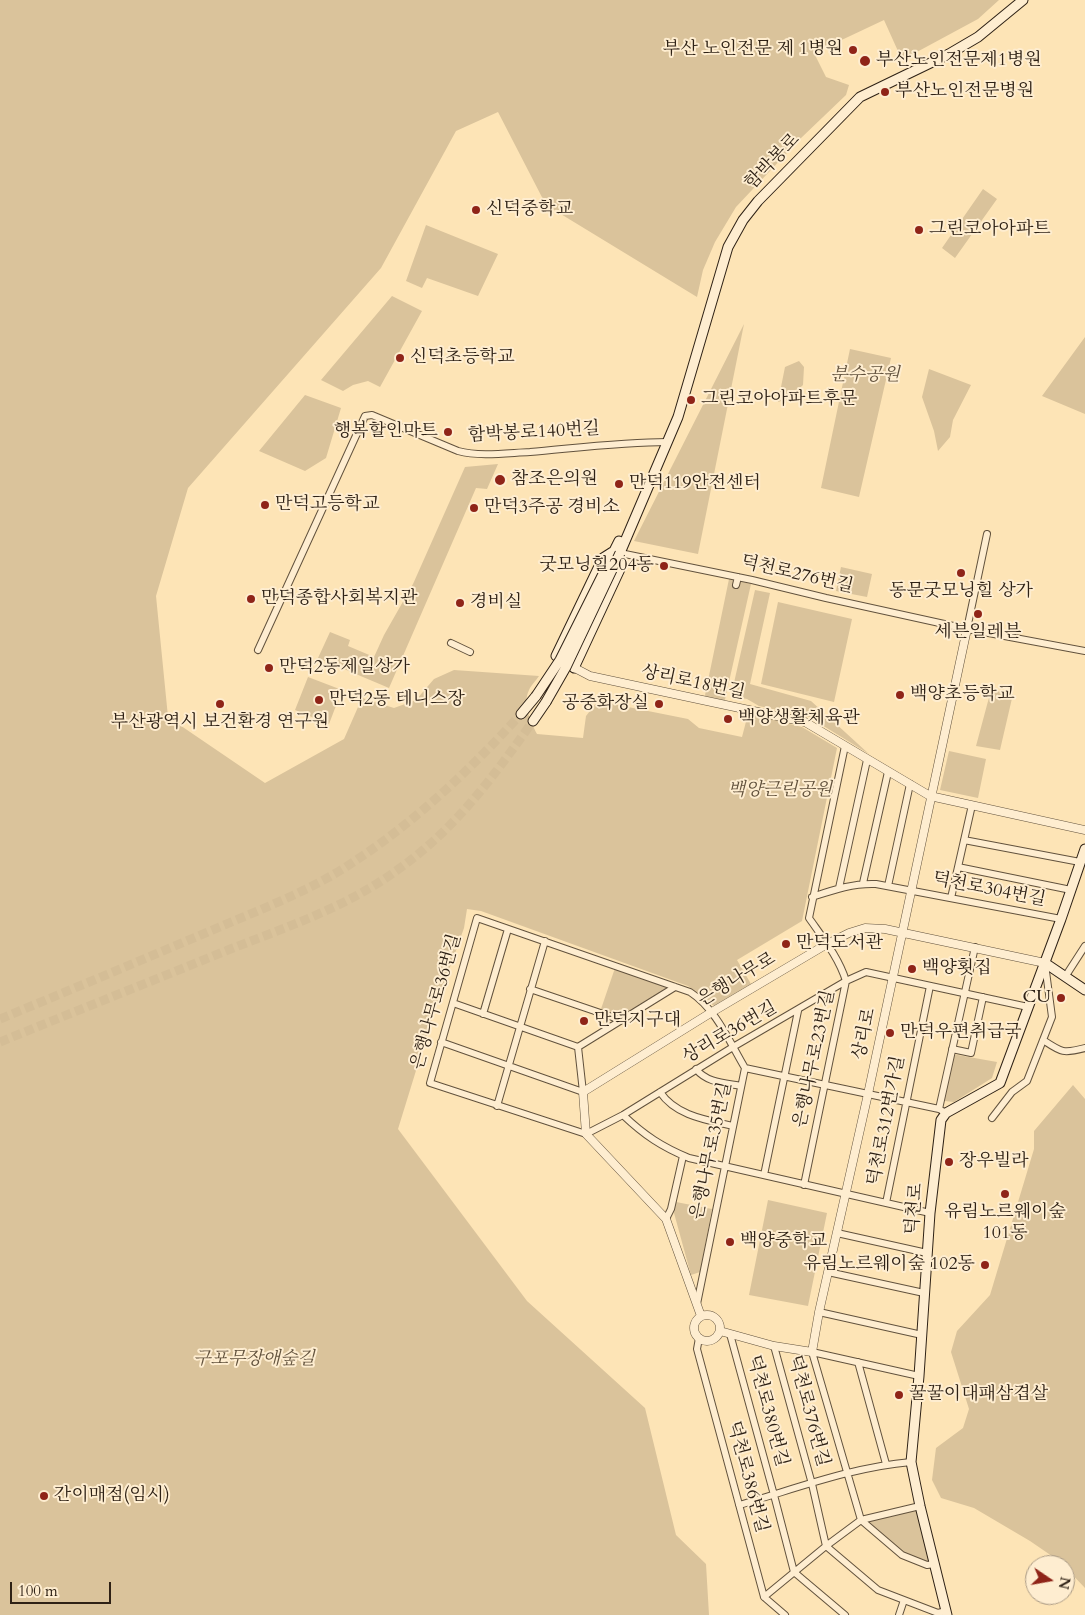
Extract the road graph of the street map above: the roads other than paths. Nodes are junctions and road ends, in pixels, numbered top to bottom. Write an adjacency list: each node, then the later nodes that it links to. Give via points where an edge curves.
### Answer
1 (1023, 0): 2 (main road, 함박봉로, via 978,37 860,97 758,201 728,246 689,382)
2 (668, 442): 4 (main road, 함박봉로); 9 (street, 함박봉로140번길, via 467,454 372,415 365,416)
3 (988, 534): 7 (street)
4 (617, 552): 5 (street, 덕천로276번길); 12 (main road, via 603,558); 13 (main road, via 621,567); 14 (main road, bridge, via 563,653); 15 (main road, bridge, via 575,649)
5 (738, 577): 6 (street); 7 (street, 덕천로276번길)
6 (736, 585)
7 (966, 629): 10 (street, 덕천로276번길); 20 (street, 상리로)
8 (451, 643): 11 (street)
9 (258, 650)
10 (1085, 651)
11 (470, 652)
12 (556, 656): 13 (street, 상리로18번길)
13 (574, 668): 16 (street, 상리로18번길, via 590,676 619,683 805,722)
14 (521, 714)
15 (533, 721)
16 (845, 746): 17 (street, 상리로18번길); 32 (street, 은행나무로23번길)
17 (867, 760): 18 (street, 상리로18번길); 29 (street)
18 (888, 772): 19 (street, 상리로18번길); 27 (street)
19 (910, 784): 20 (street, 상리로18번길); 28 (street)
20 (930, 796): 21 (street, 상리로18번길); 30 (street, 상리로)
21 (972, 805): 22 (street, 상리로18번길); 23 (street)
22 (1085, 830)
23 (964, 840): 25 (street); 26 (street)
24 (1085, 849): 25 (main road)
25 (1080, 862): 31 (main road)
26 (958, 867): 31 (street); 33 (street)
27 (863, 883): 28 (street, 덕천로304번길); 29 (street, 덕천로304번길)
28 (888, 886): 30 (street, 덕천로304번길)
29 (839, 888): 32 (street, 덕천로304번길)
30 (911, 889): 33 (street, 덕천로304번길); 36 (street, 상리로)
31 (1071, 890): 34 (main road)
32 (812, 897): 38 (street, 은행나무로23번길, via 808,918)
33 (952, 898): 34 (street, 덕천로304번길)
34 (1061, 919): 41 (main road)
35 (508, 929): 37 (street, 은행나무로36번길); 51 (street, 은행나무로36번길, via 477,918); 55 (street)
36 (902, 932): 38 (street, 은행나무로, via 865,928); 40 (street, 은행나무로); 43 (street, 상리로)
37 (545, 941): 46 (street, 은행나무로36번길); 47 (street)
38 (827, 944): 44 (street, 은행나무로23번길); 54 (street, 은행나무로)
39 (1085, 946): 42 (street)
40 (975, 947): 41 (street, 은행나무로); 49 (street)
41 (1045, 963): 42 (main road); 52 (main road); 58 (street, via 1052,1017)
42 (1065, 977): 48 (main road)
43 (892, 978): 44 (street, 상리로36번길, via 866,972); 45 (street, 상리로36번길); 72 (street, 상리로)
44 (846, 981): 53 (street, 상리로36번길); 68 (street, 은행나무로23번길)
45 (930, 986): 49 (street, 상리로36번길); 73 (street, 덕천로312번가길)
46 (675, 987): 54 (street, 은행나무로36번길, via 690,992); 56 (street)
47 (530, 989): 56 (street); 57 (street)
48 (1085, 990)
49 (964, 993): 50 (street, 상리로36번길); 63 (street)
50 (983, 997): 52 (street, 상리로36번길); 63 (street, via 971,1053)
51 (453, 1003): 55 (street); 59 (street, 은행나무로36번길)
52 (1028, 1007): 75 (main road, via 1000,1083)
53 (798, 1011): 61 (street, 상리로36번길); 67 (street)
54 (712, 1012): 61 (street, 은행나무로35번길); 70 (street, 은행나무로)
55 (483, 1014): 57 (street)
56 (621, 1020): 60 (street)
57 (520, 1027): 60 (street); 64 (street)
58 (1042, 1040): 62 (street, via 1069,1053); 77 (street, via 1026,1081 1012,1092)
59 (441, 1042): 64 (street); 74 (street, 은행나무로36번길, via 430,1083)
60 (578, 1047): 70 (street)
61 (733, 1047): 65 (street, 은행나무로35번길); 66 (street, 상리로36번길)
62 (1085, 1048)
63 (952, 1049): 75 (street)
64 (509, 1065): 70 (street); 74 (street)
65 (745, 1068): 67 (street); 69 (street, 은행나무로35번길)
66 (696, 1070): 69 (street, via 709,1080); 71 (street, 상리로36번길)
67 (786, 1076): 68 (street); 82 (street)
68 (825, 1084): 72 (street); 83 (street, 은행나무로23번길)
69 (741, 1086): 78 (street, 은행나무로35번길)
70 (584, 1092): 79 (street)
71 (660, 1092): 76 (street, 상리로36번길); 78 (street, via 682,1111 700,1119)
72 (868, 1094): 73 (street); 84 (street, 상리로)
73 (906, 1102): 75 (street); 85 (street, 덕천로312번가길)
74 (497, 1106): 79 (street, 은행나무로36번길)
75 (943, 1111): 86 (main road, 덕천로)
76 (623, 1115): 79 (street, 상리로36번길); 80 (street, via 650,1139)
77 (992, 1118)
78 (733, 1126): 81 (street, 은행나무로35번길)
79 (586, 1134): 87 (street)
80 (683, 1156): 81 (street); 87 (street)
81 (724, 1167): 82 (street); 92 (street, 은행나무로35번길)
82 (764, 1175): 83 (street)
83 (804, 1185): 84 (street)
84 (846, 1195): 85 (street); 88 (street, 상리로)
85 (886, 1203): 86 (street)
86 (930, 1213): 89 (main road, 덕천로)
87 (666, 1219): 92 (street)
88 (837, 1233): 89 (street); 90 (street, 상리로)
89 (927, 1253): 91 (main road, 덕천로)
90 (828, 1272): 91 (street); 93 (street, 상리로)
91 (924, 1293): 97 (main road, 덕천로)
92 (697, 1304): 94 (street)
93 (819, 1312): 97 (street); 100 (street, 상리로)
94 (701, 1316): 95 (street, via 717,1319); 98 (street, via 694,1327)
95 (720, 1332): 96 (street); 98 (street, via 711,1340)
96 (730, 1334): 99 (street); 107 (street, 덕천로380번길)
97 (922, 1335): 102 (main road, 덕천로)
98 (699, 1338): 108 (street, 덕천로386번길, via 697,1349)
99 (774, 1346): 100 (street); 106 (street, 덕천로376번길)
100 (812, 1352): 101 (street); 105 (street)
101 (858, 1362): 102 (street); 104 (street)
102 (920, 1376): 103 (main road, 덕천로)
103 (911, 1462): 104 (street); 109 (main road, 덕천로)
104 (886, 1464): 105 (street)
105 (847, 1474): 106 (street); 110 (street)
106 (812, 1484): 107 (street, 덕천로376번길); 111 (street, 덕천로376번길)
107 (774, 1495): 108 (street, 덕천로380번길); 113 (street, 덕천로380번길)
108 (739, 1505): 114 (street, 덕천로386번길)
109 (920, 1506): 110 (street); 112 (main road, 덕천로)
110 (861, 1520): 111 (street); 112 (street, via 902,1555 927,1565)
111 (826, 1546): 113 (street); 115 (street, via 878,1590)
112 (934, 1564): 116 (main road, 덕천로)
113 (794, 1572): 114 (street); 118 (street)
114 (764, 1597): 117 (street)
115 (904, 1600): 116 (street, via 938,1613); 119 (street)
116 (947, 1613)
117 (785, 1615)
118 (845, 1615)
119 (898, 1615)

